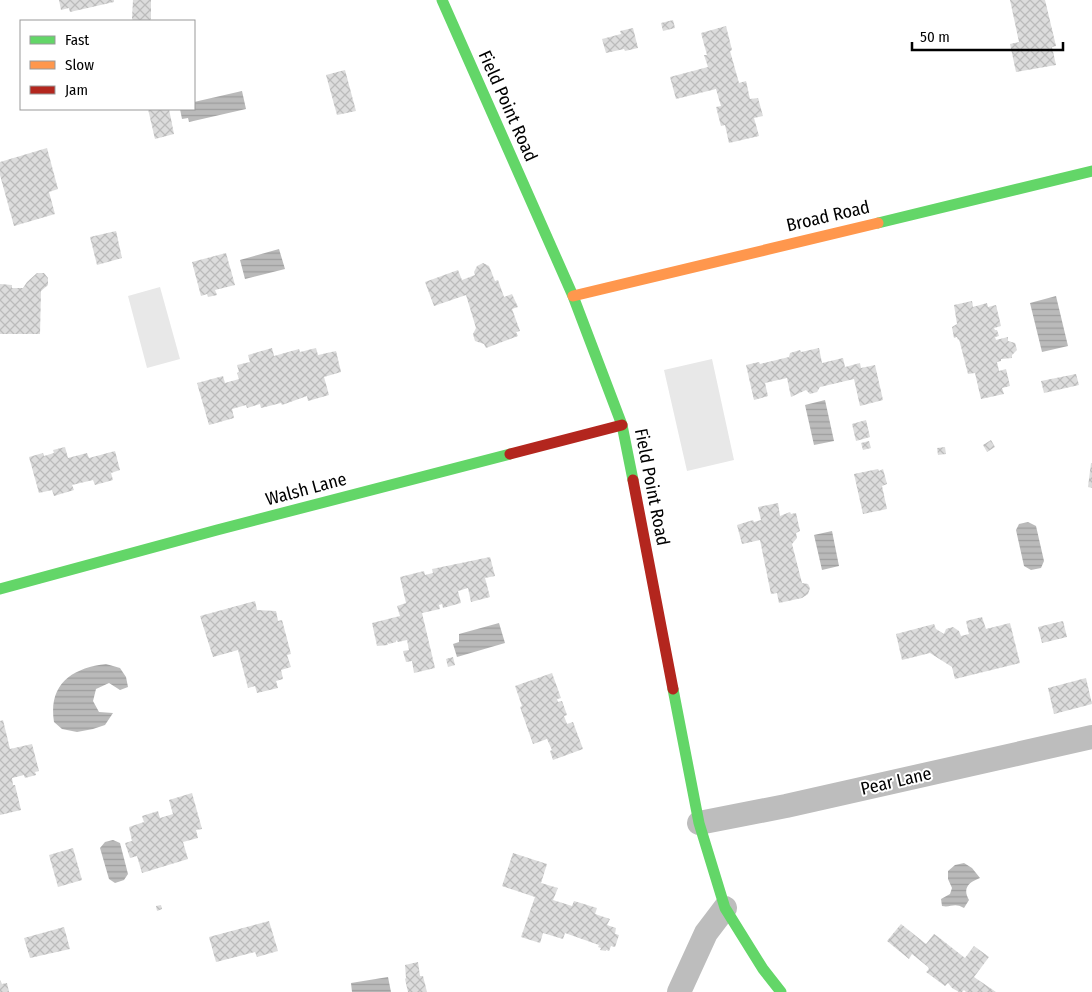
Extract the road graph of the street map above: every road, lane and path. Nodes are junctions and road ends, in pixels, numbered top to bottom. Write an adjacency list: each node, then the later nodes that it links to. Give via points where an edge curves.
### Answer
1 (442, 0): 3 (street, Field Point Road)
2 (1092, 171): 3 (street, Broad Road)
3 (573, 296): 4 (street, Field Point Road)
4 (622, 425): 5 (street, Walsh Lane); 7 (street, Field Point Road)
5 (0, 589)
6 (1092, 737): 7 (street, Pear Lane)
7 (699, 824): 8 (street, Field Point Road)
8 (725, 908): 9 (street, via 706,932); 10 (street, Field Point Road)
9 (679, 992)
10 (781, 992)

